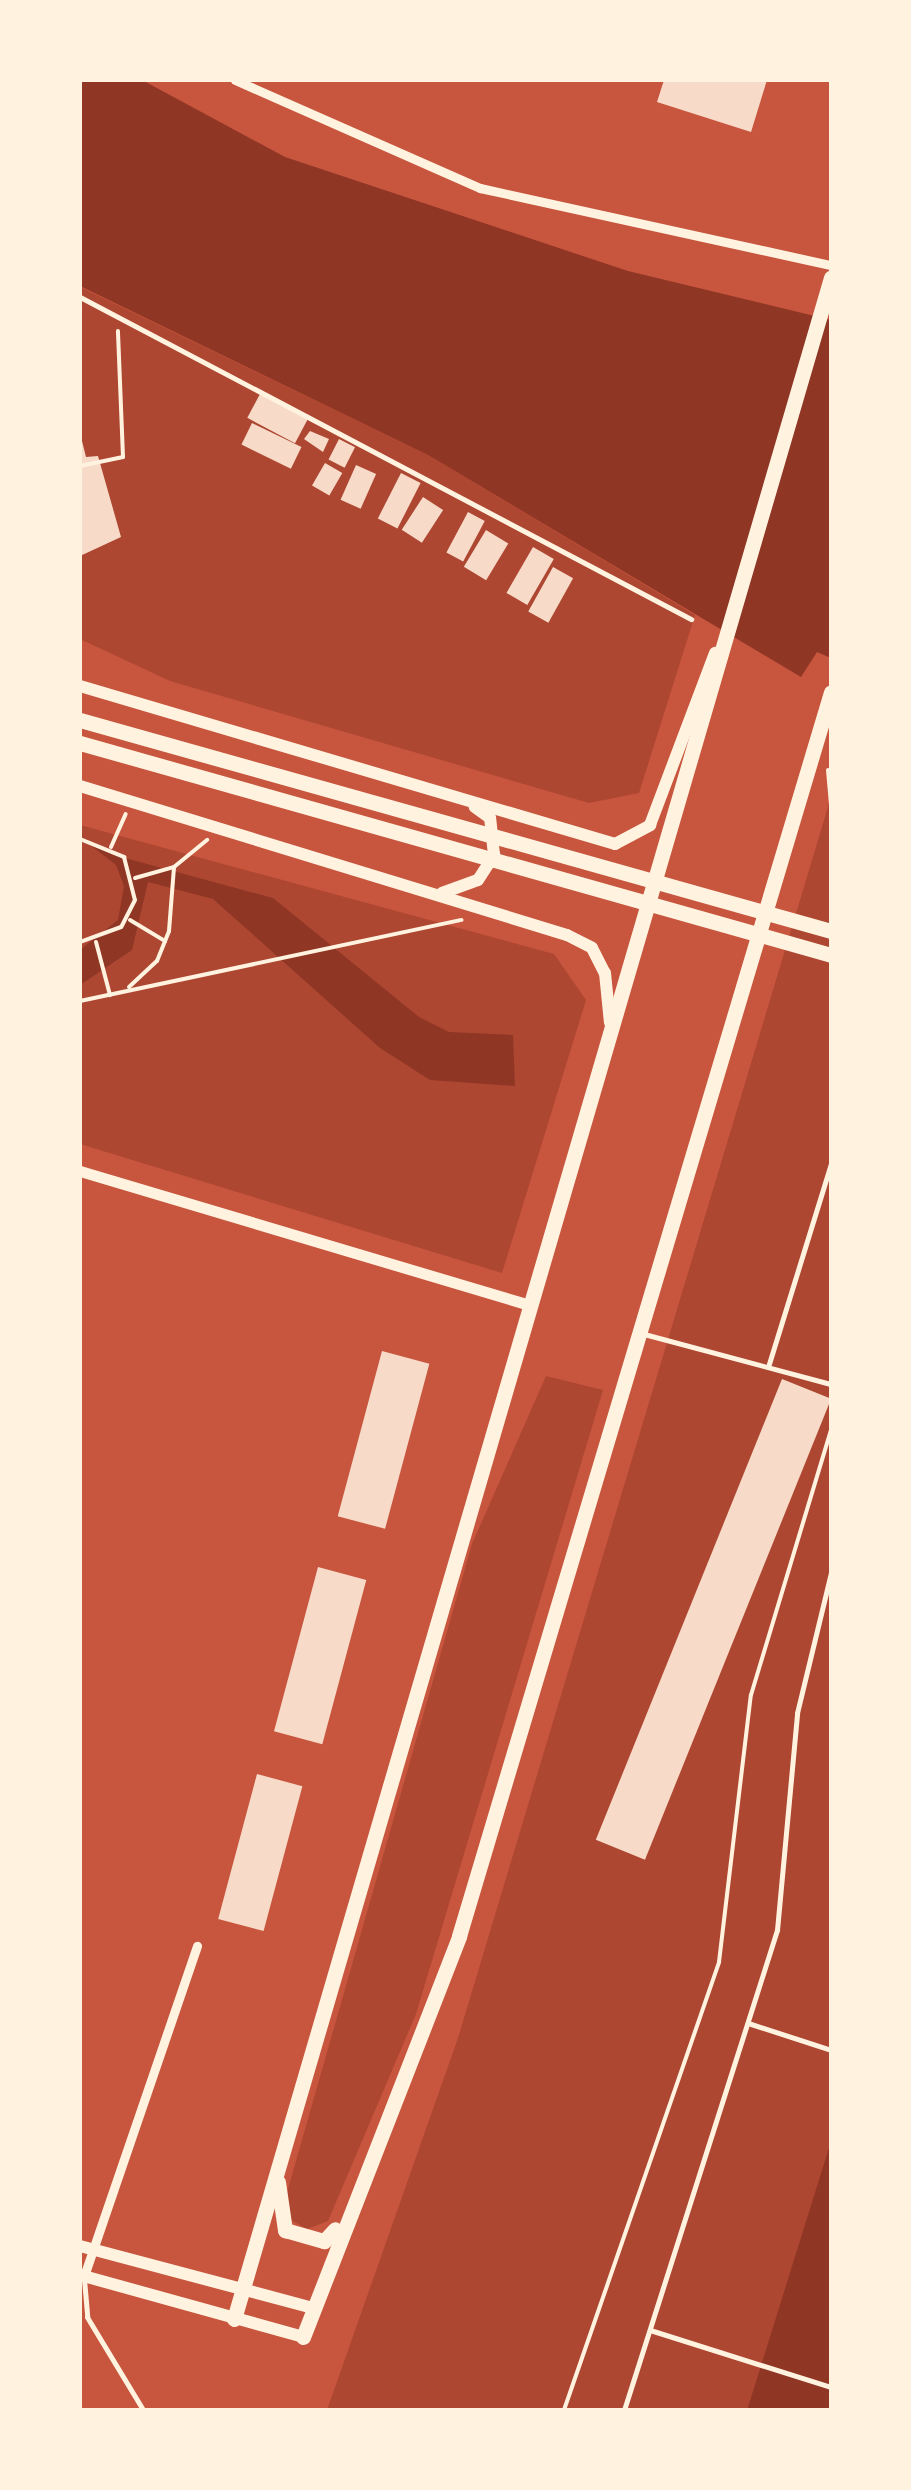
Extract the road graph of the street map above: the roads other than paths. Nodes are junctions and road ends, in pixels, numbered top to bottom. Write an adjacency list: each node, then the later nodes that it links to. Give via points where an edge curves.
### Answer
1 (235, 80): 2 (street, via 480,188)
2 (831, 265)
3 (831, 277): 6 (main road)
4 (80, 296): 5 (lane)
5 (691, 619)
6 (718, 646): 12 (main road, via 638,838 615,844); 16 (main road)
7 (80, 686): 12 (main road)
8 (829, 699): 20 (main road)
9 (80, 720): 14 (main road)
10 (80, 743): 15 (main road)
11 (80, 786): 13 (main road)
12 (468, 802): 13 (main road, via 490,818 494,855 463,890)
13 (435, 894): 16 (main road, via 592,948 605,973)
14 (831, 932)
15 (831, 955)
16 (610, 1024): 19 (main road)
17 (831, 1163): 21 (lane)
18 (80, 1171): 19 (street)
19 (527, 1304): 27 (main road)
20 (644, 1334): 21 (lane); 28 (main road, via 459,1936 412,2068)
21 (768, 1367): 22 (lane)
22 (831, 1384)
23 (831, 1572): 25 (lane, via 797,1713 777,1930)
24 (197, 1946): 29 (street)
25 (747, 2023): 26 (lane); 34 (lane)
26 (831, 2050)
27 (278, 2168): 28 (main road, via 285,2230 324,2241); 31 (main road)
28 (341, 2222): 32 (main road)
29 (86, 2248): 30 (street); 31 (main road)
30 (82, 2276): 33 (main road); 37 (lane, via 87,2317)
31 (243, 2290): 32 (main road); 33 (main road)
32 (313, 2308): 35 (main road)
33 (234, 2318): 35 (main road)
34 (650, 2330): 36 (lane); 38 (lane)
35 (304, 2338)
36 (831, 2387)
37 (143, 2410)
38 (624, 2410)

